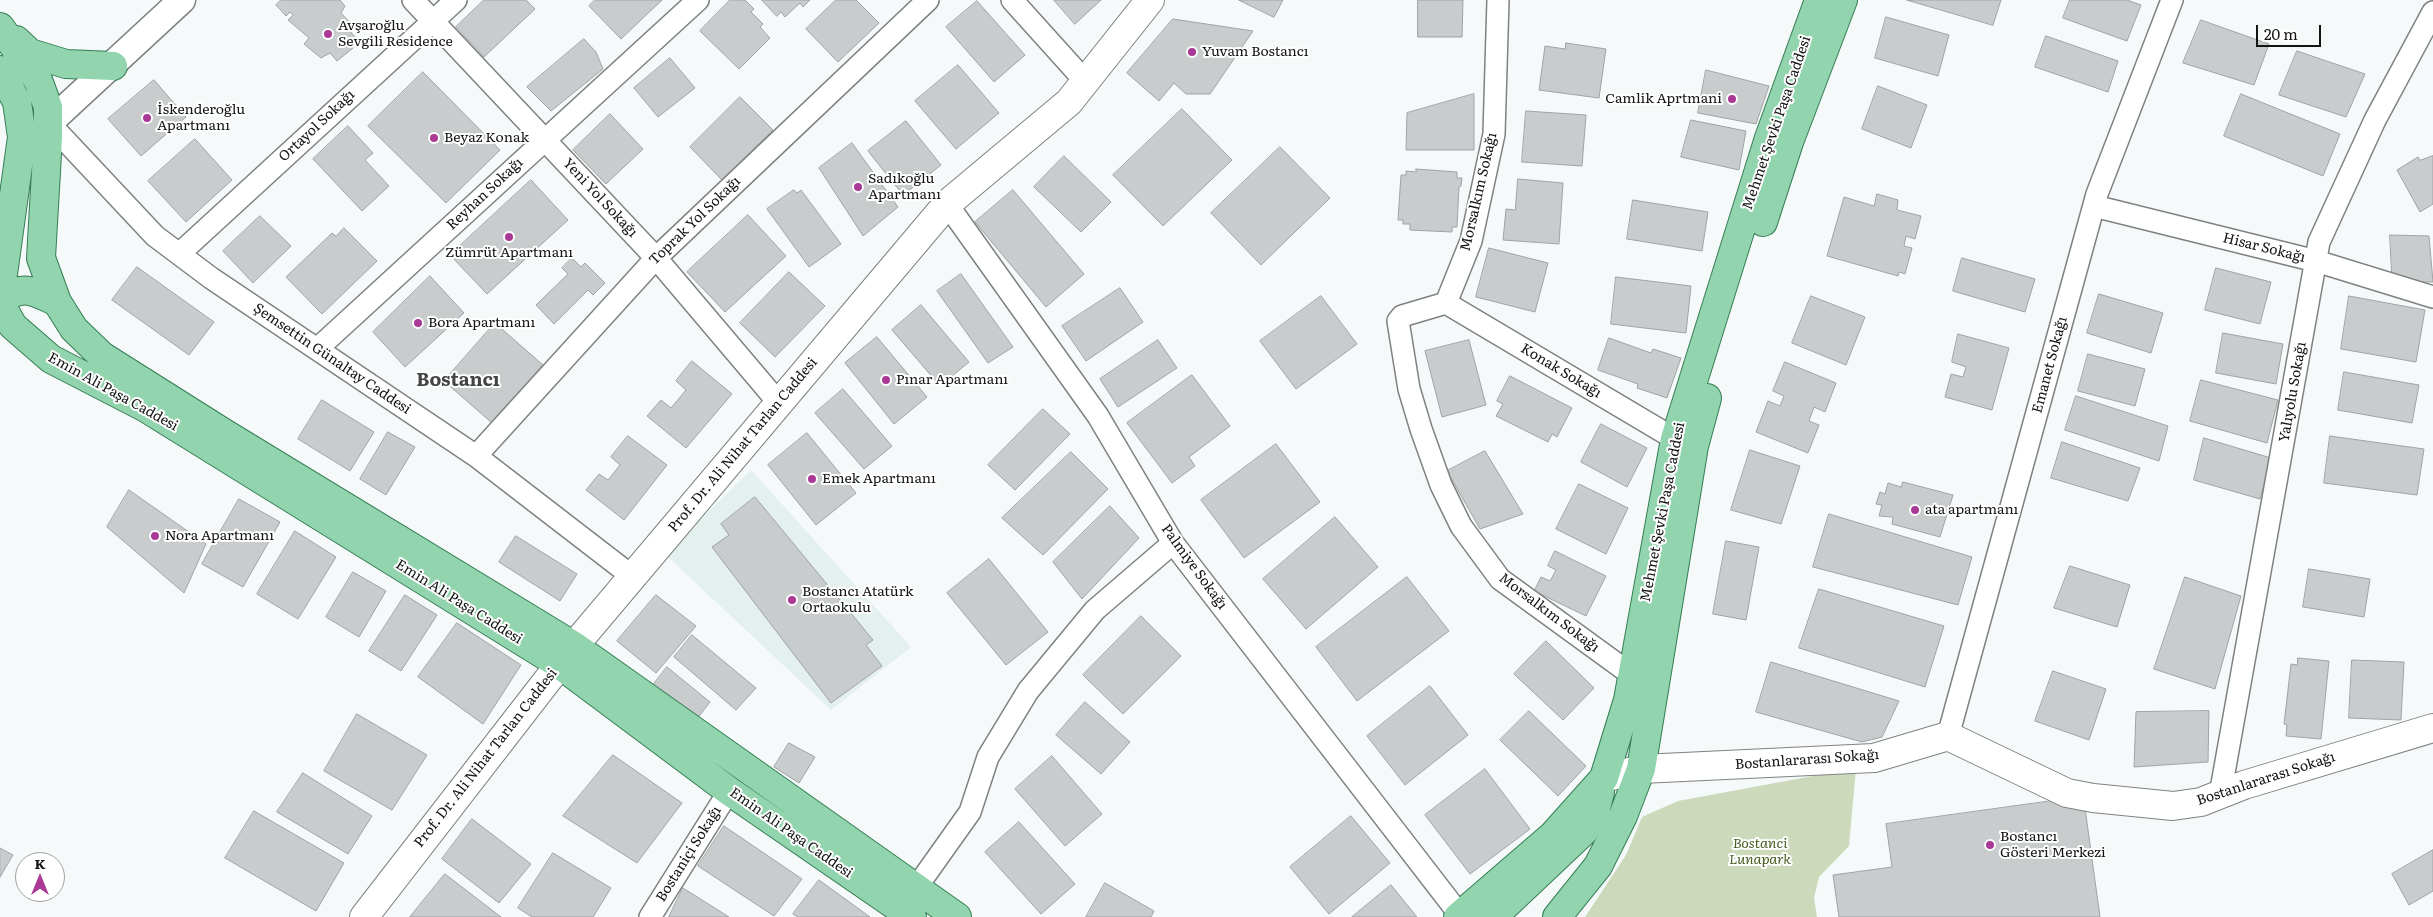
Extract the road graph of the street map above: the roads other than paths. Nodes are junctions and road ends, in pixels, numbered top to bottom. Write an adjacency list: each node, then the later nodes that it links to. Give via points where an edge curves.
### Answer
1 (182, 0): 15 (street)
2 (413, 0): 13 (street, Yeni Yol Sokağı)
3 (456, 0): 13 (street, Ortayol Sokağı)
4 (698, 0): 19 (street, Reyhan Sokağı)
5 (928, 0): 24 (street, Toprak Yol Sokağı)
6 (1012, 0): 17 (street)
7 (1150, 0): 17 (main road, Prof. Dr. Ali Nihat Tarlan Caddesi)
8 (1498, 0): 30 (street, Morsalkım Sokağı, via 1494,134 1470,241)
9 (1819, 0): 33 (main road, Mehmet Şevki Paşa Caddesi, via 1769,138)
10 (1843, 0): 41 (main road, Mehmet Şevki Paşa Caddesi, via 1789,142 1740,288 1694,446)
11 (2172, 0): 22 (street, Emanet Sokağı)
12 (2433, 12): 25 (street, Yalıyolu Sokağı, via 2376,120 2319,242)
13 (432, 20): 19 (street, Yeni Yol Sokağı); 23 (street, Ortayol Sokağı)
14 (0, 25): 15 (main road, via 30,53 66,64); 18 (main road, via 41,86)
15 (113, 66): 18 (street)
16 (0, 70): 20 (main road, via 17,102)
17 (1085, 81): 21 (main road, Prof. Dr. Ali Nihat Tarlan Caddesi, via 1069,102)
18 (49, 123): 20 (street); 23 (street, Şemsettin Günaltay Caddesi, via 155,236); 29 (main road, via 41,258)
19 (545, 139): 24 (street, Yeni Yol Sokağı); 31 (street, Reyhan Sokağı)
20 (22, 147): 26 (main road)
21 (947, 204): 32 (main road, Prof. Dr. Ali Nihat Tarlan Caddesi); 35 (street, Palmiye Sokağı, via 1098,416)
22 (2094, 206): 25 (street, Hisar Sokağı); 40 (street, Emanet Sokağı)
23 (179, 254): 31 (street, Şemsettin Günaltay Caddesi)
24 (656, 258): 32 (street, Yeni Yol Sokağı); 34 (street, Toprak Yol Sokağı)
25 (2316, 261): 27 (street, Hisar Sokağı); 44 (street, Yalıyolu Sokağı)
26 (0, 296)
27 (2433, 297)
28 (0, 302): 29 (main road, via 13,291 27,290); 37 (main road, Emin Ali Paşa Caddesi, via 13,326 51,359 146,408)
29 (57, 302): 37 (main road, Emin Ali Paşa Caddesi, via 74,329 102,356)
30 (1446, 304): 33 (street, Konak Sokağı); 38 (street, Morsalkım Sokağı, via 1402,316 1398,321 1409,389 1421,430 1441,485 1461,526 1500,579)
31 (317, 349): 34 (street, Şemsettin Günaltay Caddesi)
32 (778, 402): 36 (main road, Prof. Dr. Ali Nihat Tarlan Caddesi)
33 (1675, 439): 38 (main road, Mehmet Şevki Paşa Caddesi)
34 (476, 456): 36 (street, Şemsettin Günaltay Caddesi)
35 (1173, 542): 45 (street, via 1094,610 1028,691 988,757 970,812); 47 (street, Palmiye Sokağı)
36 (633, 577): 37 (main road, Prof. Dr. Ali Nihat Tarlan Caddesi)
37 (567, 655): 43 (main road, Emin Ali Paşa Caddesi); 45 (main road, Emin Ali Paşa Caddesi); 48 (main road, Prof. Dr. Ali Nihat Tarlan Caddesi)
38 (1632, 675): 42 (main road, Mehmet Şevki Paşa Caddesi, via 1619,734)
39 (2433, 728): 44 (main road, Bostanlararası Sokağı)
40 (1948, 736): 41 (main road, Bostanlararası Sokağı, via 1874,758); 44 (main road, Bostanlararası Sokağı, via 2067,793 2173,806)
41 (1641, 769): 42 (main road, Bostanlararası Sokağı); 52 (main road, Mehmet Şevki Paşa Caddesi, via 1624,816 1598,866)
42 (1604, 778): 47 (main road, Mehmet Şevki Paşa Caddesi, via 1553,835); 51 (main road, via 1595,812 1584,831)
43 (729, 791): 46 (main road, Emin Ali Paşa Caddesi); 49 (street, Bostaniçi Sokağı)
44 (2220, 795)
45 (916, 888): 46 (street); 50 (main road, Emin Ali Paşa Caddesi)
46 (910, 916)
47 (1459, 916)
48 (364, 917)
49 (650, 917)
50 (957, 917)
51 (1493, 917)
52 (1557, 917)

